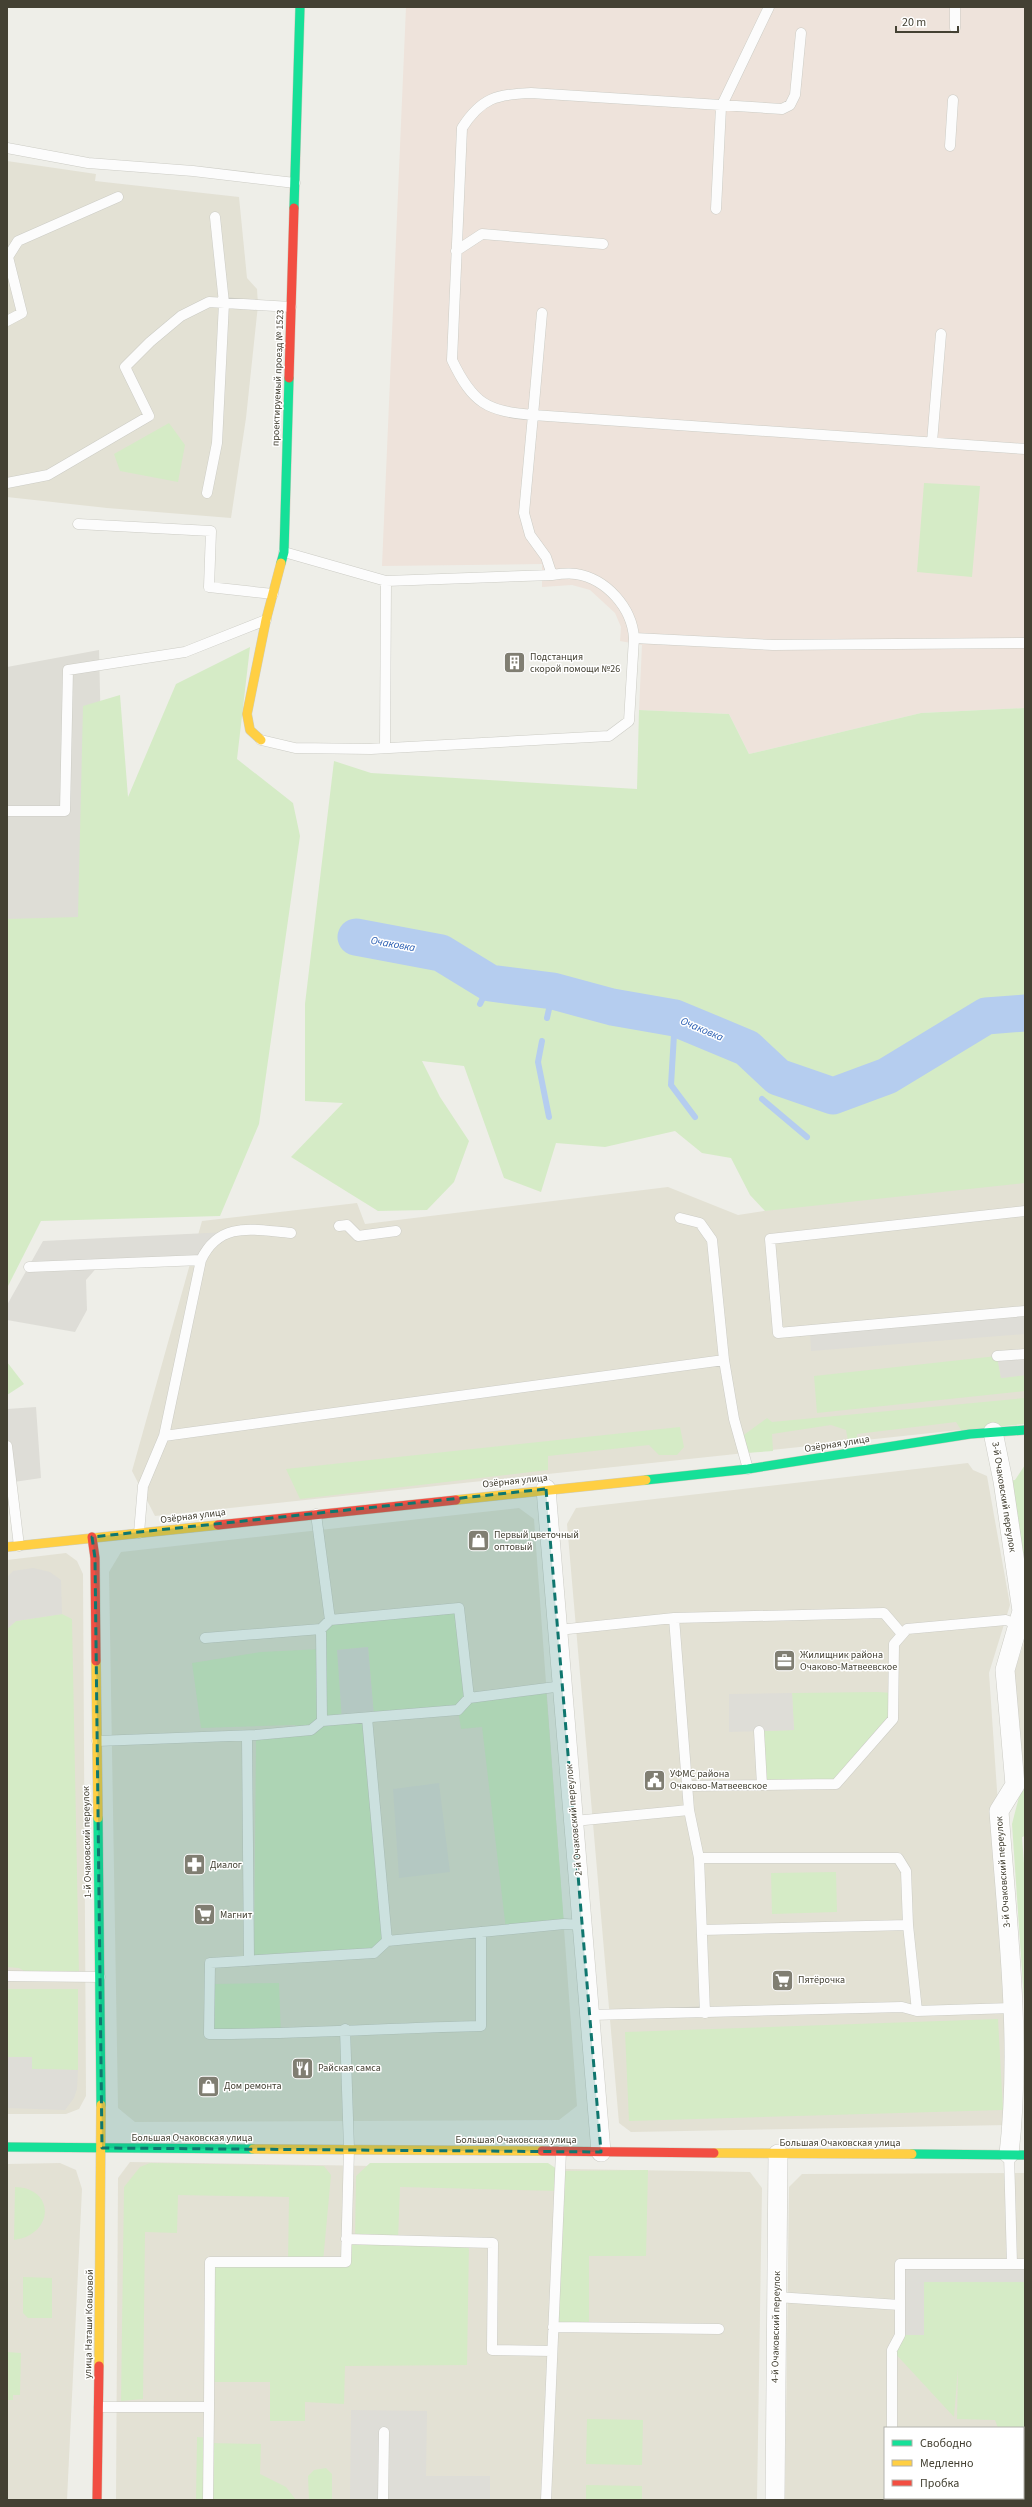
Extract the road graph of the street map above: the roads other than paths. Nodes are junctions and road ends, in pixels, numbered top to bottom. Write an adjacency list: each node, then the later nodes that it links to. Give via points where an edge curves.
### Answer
1 (300, 7): 10 (street, проектируемый проезд № 1523)
2 (769, 7): 7 (lane)
3 (955, 7): 4 (lane)
4 (955, 28)
5 (801, 32): 7 (lane, via 795,95 790,105 782,109)
6 (953, 100): 8 (lane)
7 (721, 107): 12 (lane); 15 (lane, via 531,93 509,94 489,99 472,112 462,128)
8 (950, 146)
9 (7, 148): 10 (lane, via 88,163 193,171)
10 (295, 183): 17 (street, проектируемый проезд № 1523)
11 (118, 197): 19 (lane, via 18,241 8,257 22,313)
12 (716, 209)
13 (215, 217): 16 (lane)
14 (603, 244): 15 (lane, via 482,234)
15 (456, 251): 21 (lane, via 452,360 467,388 491,409)
16 (224, 303): 17 (lane); 24 (lane, via 209,302 181,316 125,367 150,416 48,475); 25 (lane, via 217,443)
17 (291, 307): 27 (street, проектируемый проезд № 1523)
18 (542, 313): 21 (lane)
19 (7, 321)
20 (941, 334): 22 (lane)
21 (533, 415): 22 (lane); 28 (lane, via 524,513 530,535 546,557)
22 (932, 442): 23 (lane)
23 (1025, 449)
24 (7, 483)
25 (207, 493)
26 (78, 524): 30 (lane, via 211,531 209,587)
27 (284, 552): 29 (lane); 30 (street, проектируемый проезд № 1523)
28 (552, 575): 29 (lane); 32 (lane, via 576,574 599,582 625,608 633,625)
29 (386, 581): 35 (lane)
30 (273, 594): 31 (street, проектируемый проезд № 1523)
31 (266, 620): 34 (street, проектируемый проезд № 1523, via 247,714 250,730); 36 (lane, via 185,652 68,670 65,812)
32 (634, 638): 33 (lane, via 773,645); 35 (lane, via 629,722 609,736)
33 (1025, 643)
34 (261, 740): 35 (lane, via 295,748)
35 (385, 748)
36 (7, 811)
37 (1025, 1211): 44 (lane, via 770,1239 778,1333)
38 (680, 1218): 47 (lane, via 700,1223 712,1240)
39 (339, 1226): 40 (lane, via 347,1225 358,1236)
40 (396, 1231)
41 (291, 1233): 42 (lane, via 258,1230 228,1232 218,1236 208,1246)
42 (201, 1260): 43 (lane); 50 (lane)
43 (29, 1267)
44 (1025, 1311)
45 (1025, 1354): 46 (lane)
46 (996, 1356)
47 (724, 1360): 50 (lane); 52 (lane, via 734,1419)
48 (1025, 1430): 49 (street, Озёрная улица)
49 (993, 1432): 52 (street, Озёрная улица); 61 (street, 3-й Очаковский переулок, via 1003,1481 1022,1611)
50 (164, 1436): 55 (lane, via 143,1486)
51 (7, 1446): 57 (lane)
52 (748, 1469): 53 (street, Озёрная улица)
53 (546, 1489): 54 (street, Озёрная улица); 63 (street, 2-й Очаковский переулок)
54 (316, 1514): 55 (street, Озёрная улица); 60 (lane)
55 (140, 1533): 56 (street, Озёрная улица)
56 (92, 1536): 57 (street, Озёрная улица); 72 (street, 1-й Очаковский переулок, via 95,1558)
57 (18, 1546): 58 (street, Озёрная улица)
58 (7, 1547)
59 (674, 1618): 63 (lane); 64 (lane, via 884,1613); 75 (lane)
60 (330, 1620): 62 (lane); 67 (lane, via 459,1608)
61 (1018, 1625): 64 (lane, via 1006,1620 906,1629); 74 (street, 3-й Очаковский переулок, via 1005,1670)
62 (321, 1629): 65 (lane); 69 (lane)
63 (558, 1630): 66 (street, 2-й Очаковский переулок)
64 (902, 1634): 73 (lane, via 894,1644 893,1719 836,1784)
65 (205, 1638)
66 (563, 1686): 67 (lane); 77 (street, 2-й Очаковский переулок)
67 (469, 1698): 68 (lane, via 458,1710)
68 (367, 1718): 69 (lane); 83 (lane)
69 (322, 1721): 71 (lane, via 311,1730)
70 (759, 1731): 73 (lane)
71 (247, 1736): 72 (lane); 84 (lane)
72 (97, 1741): 86 (street, 1-й Очаковский переулок)
73 (762, 1785): 75 (lane)
74 (1020, 1785): 87 (street, 3-й Очаковский переулок, via 999,1811)
75 (687, 1786): 76 (lane)
76 (689, 1810): 77 (lane); 78 (lane)
77 (574, 1821): 79 (street, 2-й Очаковский переулок)
78 (698, 1858): 80 (lane, via 898,1858 906,1871); 81 (lane)
79 (582, 1925): 82 (lane, via 564,1924); 90 (street, 2-й Очаковский переулок)
80 (908, 1925): 81 (lane); 88 (lane)
81 (702, 1930): 89 (lane)
82 (481, 1932): 83 (lane); 91 (lane, via 481,2026)
83 (387, 1941): 84 (lane, via 374,1953)
84 (249, 1961): 91 (lane, via 210,1963 209,2034 281,2034)
85 (7, 1976): 86 (lane)
86 (100, 1977): 93 (street, 1-й Очаковский переулок)
87 (1012, 2008): 88 (lane); 98 (street, 3-й Очаковский переулок, via 1013,2120)
88 (917, 2011): 89 (lane, via 902,2007)
89 (705, 2013): 90 (lane)
90 (590, 2016): 96 (street, 2-й Очаковский переулок)
91 (345, 2029): 94 (lane)
92 (7, 2147): 93 (street, Большая Очаковская улица)
93 (102, 2148): 94 (street, Большая Очаковская улица); 107 (street, улица Наташи Ковшовой)
94 (349, 2150): 95 (street, Большая Очаковская улица); 99 (lane)
95 (561, 2151): 96 (street, Большая Очаковская улица); 104 (lane)
96 (601, 2152): 97 (street, Большая Очаковская улица)
97 (778, 2154): 98 (street, Большая Очаковская улица); 102 (street, 4-й Очаковский переулок)
98 (1017, 2155): 100 (lane)
99 (346, 2239): 106 (lane, via 493,2243 492,2350); 108 (lane, via 346,2262 210,2262)
100 (1012, 2264): 101 (lane); 103 (lane, via 900,2264)
101 (1025, 2264)
102 (776, 2297): 103 (lane); 115 (street, 4-й Очаковский переулок)
103 (900, 2305): 109 (lane, via 900,2335 892,2350)
104 (553, 2327): 105 (lane); 106 (lane)
105 (719, 2329)
106 (552, 2351): 114 (lane)
107 (99, 2407): 108 (lane); 111 (street, улица Наташи Ковшовой)
108 (209, 2407): 112 (lane)
109 (892, 2427)
110 (384, 2432): 113 (lane)
111 (98, 2500)
112 (208, 2500)
113 (383, 2500)
114 (546, 2500)
115 (774, 2500)

